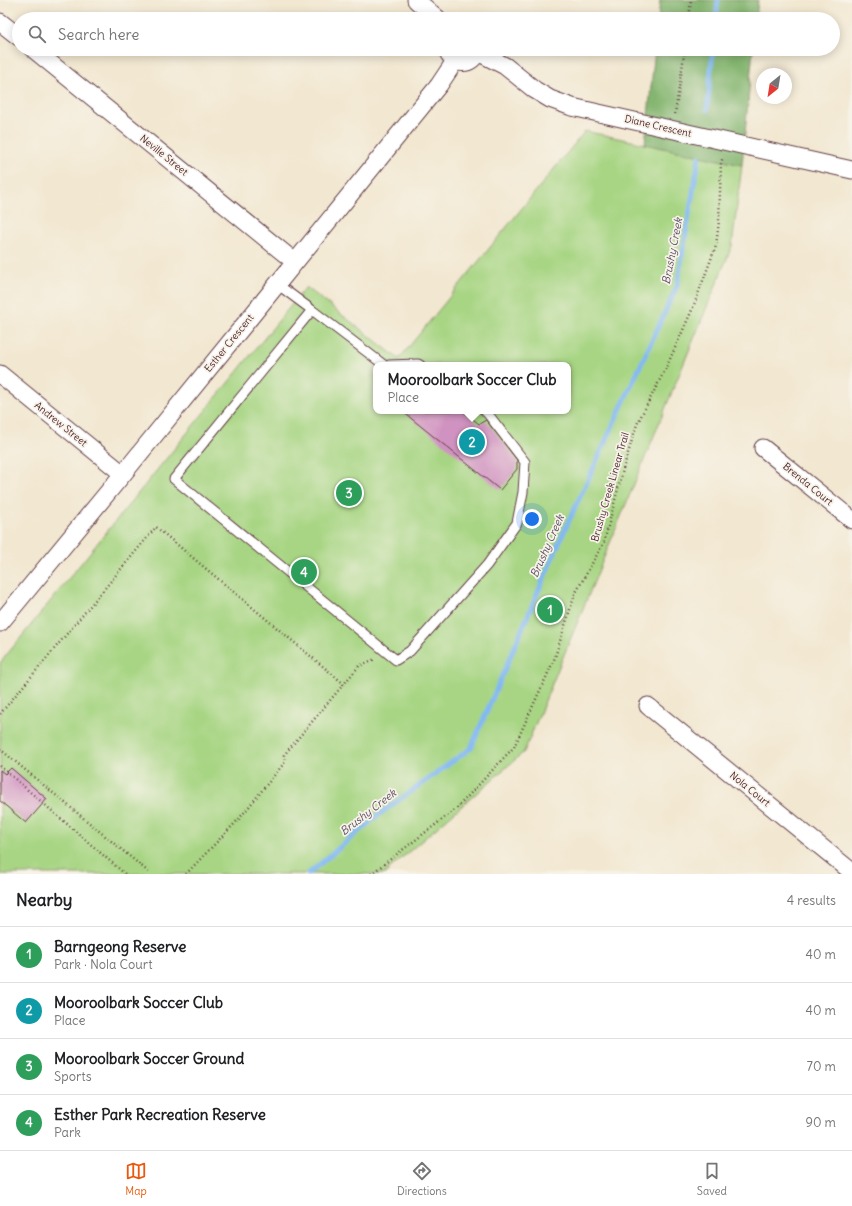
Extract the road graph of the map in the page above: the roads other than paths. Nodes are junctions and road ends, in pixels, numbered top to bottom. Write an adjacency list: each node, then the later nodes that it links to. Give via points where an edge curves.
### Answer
1 (416, 0): 2 (street)
2 (430, 12)
3 (0, 22): 4 (street)
4 (12, 31)
5 (43, 56): 11 (street, Neville Street)
6 (451, 56): 11 (street, Esther Crescent, via 439,85)
7 (452, 56): 8 (street, via 460,62 470,61)
8 (475, 56)
9 (488, 56): 10 (street, Diane Crescent, via 550,100 572,107)
10 (852, 170)
11 (295, 262): 12 (street, Esther Crescent)
12 (277, 284): 13 (lane); 18 (street, Esther Crescent)
13 (312, 310): 14 (lane); 16 (lane, via 174,479 396,660 410,652 486,565 517,523 526,462)
14 (380, 362)
15 (0, 374): 18 (street, Andrew Street)
16 (488, 414)
17 (763, 448): 19 (street, Brenda Court)
18 (123, 474): 20 (street, Esther Crescent)
19 (852, 520)
20 (0, 623)
21 (648, 706): 22 (street, Nola Court)
22 (852, 872)

